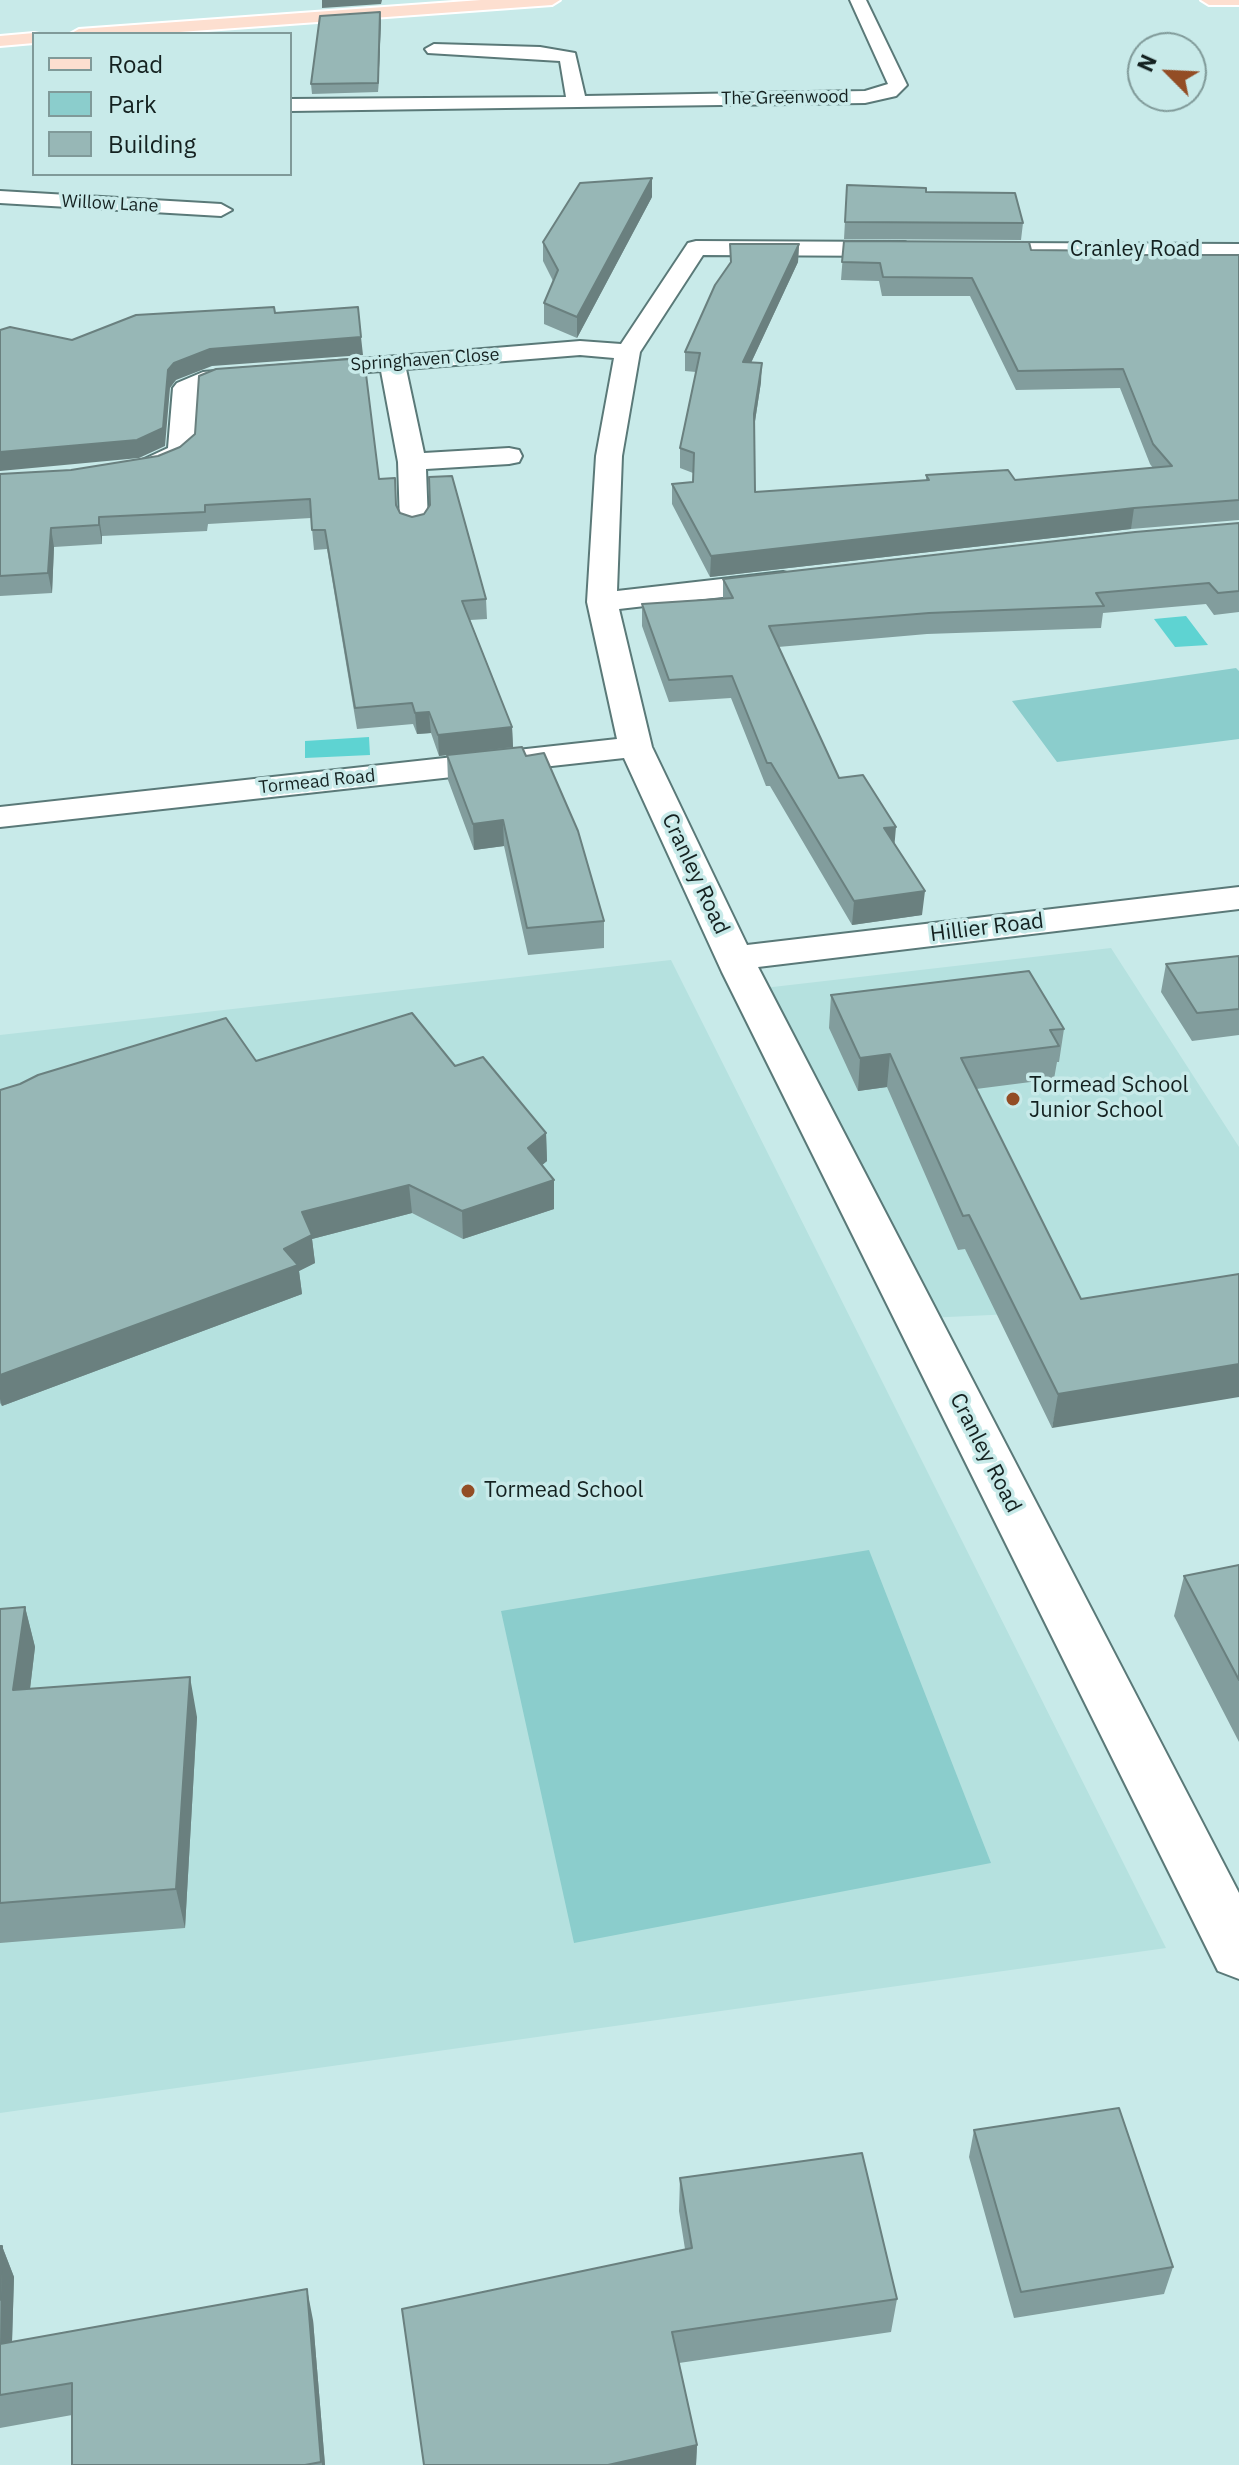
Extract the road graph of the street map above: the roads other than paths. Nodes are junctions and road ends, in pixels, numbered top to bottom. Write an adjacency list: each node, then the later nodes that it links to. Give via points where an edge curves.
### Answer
1 (552, 0): 5 (main road)
2 (858, 0): 10 (street, The Greenwood, via 898,85 889,92 865,97)
3 (1209, 0): 4 (main road)
4 (1239, 0)
5 (488, 1): 6 (main road)
6 (104, 32)
7 (32, 38): 8 (main road)
8 (0, 41)
9 (434, 49): 10 (street, via 569,57)
10 (576, 101): 11 (street, The Greenwood)
11 (293, 107)
12 (0, 197): 13 (street, Willow Lane)
13 (221, 210)
14 (928, 249): 17 (street, Cranley Road, via 696,248)
15 (974, 250): 16 (street, Cranley Road)
16 (1239, 251)
17 (628, 352): 18 (street, Springhaven Close, via 580,348); 24 (street, Cranley Road, via 609,456)
18 (392, 362): 20 (street); 21 (street, Springhaven Close, via 212,377 186,388 181,452 146,469)
19 (509, 456): 20 (street)
20 (412, 462): 22 (street)
21 (102, 473)
22 (414, 524)
23 (804, 579): 24 (street)
24 (602, 602): 25 (street, Cranley Road)
25 (635, 747): 26 (street, Tormead Road); 28 (street, Cranley Road)
26 (0, 817)
27 (1239, 898): 28 (street, Hillier Road)
28 (735, 958): 29 (street, Cranley Road)
29 (1239, 1952)

